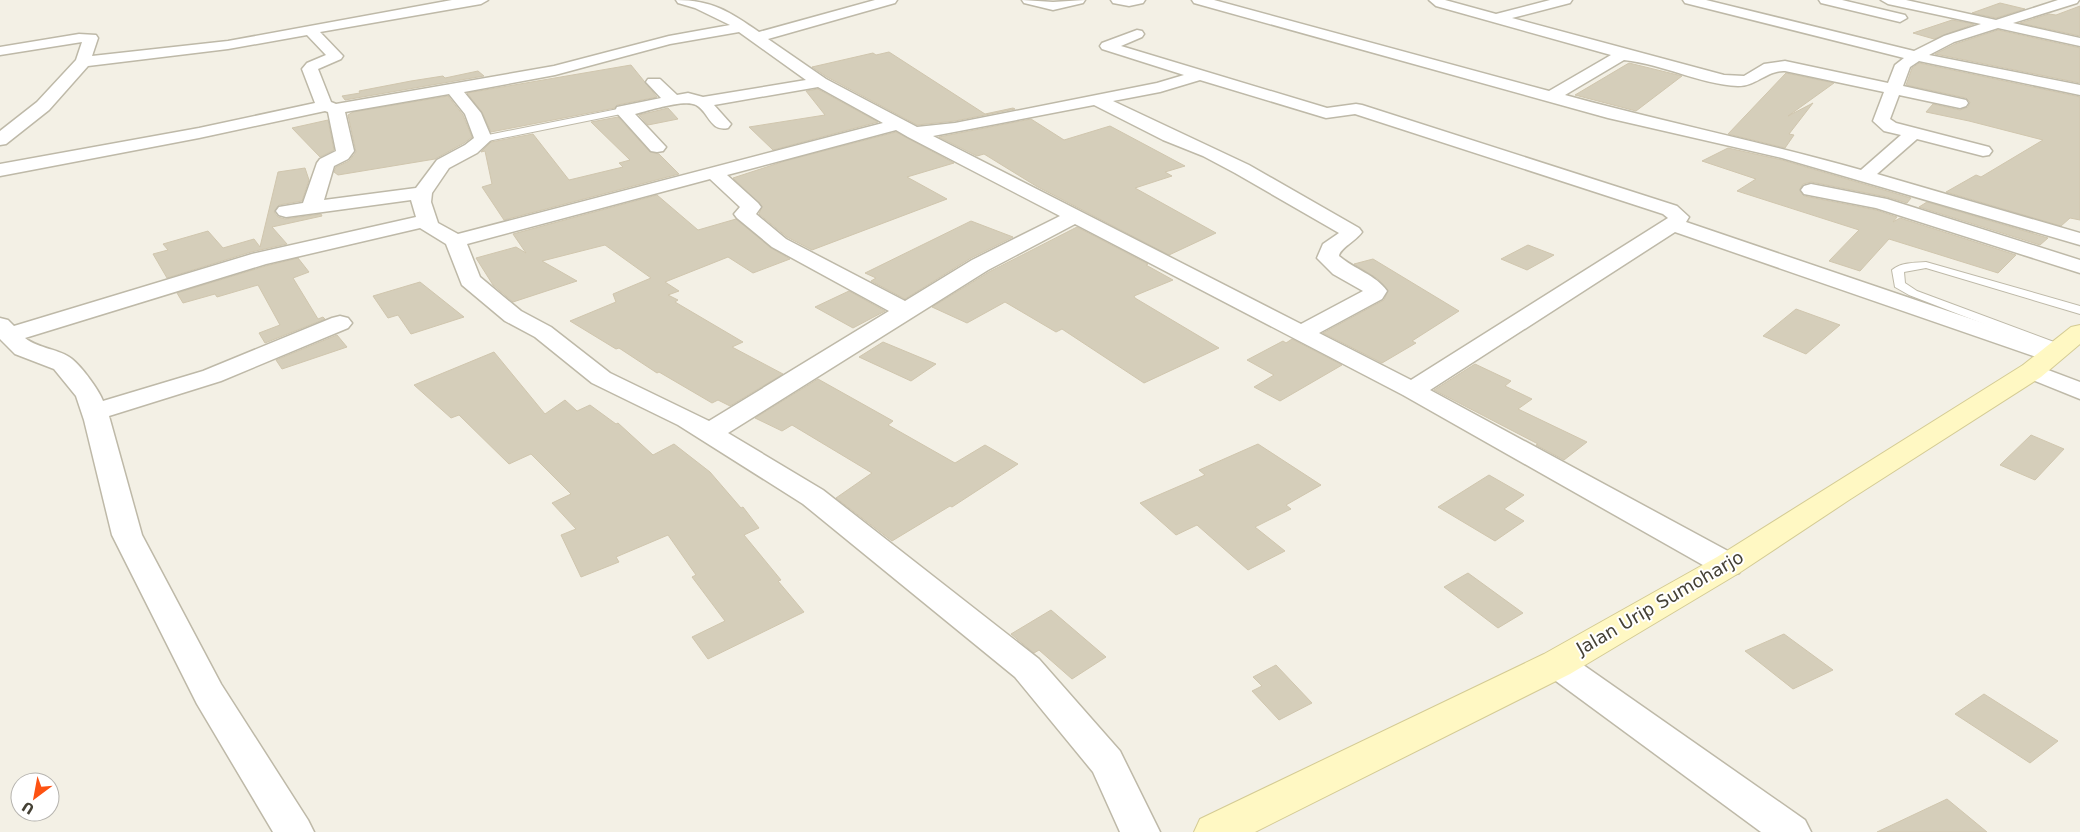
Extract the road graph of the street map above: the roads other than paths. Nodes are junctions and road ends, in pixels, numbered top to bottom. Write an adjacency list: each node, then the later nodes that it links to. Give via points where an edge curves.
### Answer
1 (481, 0): 18 (street)
2 (890, 0): 19 (street)
3 (1029, 0): 4 (street, via 1058,6)
4 (1078, 0)
5 (1118, 0): 6 (street)
6 (1138, 0)
7 (1199, 0): 33 (street)
8 (1436, 0): 15 (street)
9 (1565, 0): 15 (street)
10 (1690, 0): 24 (street)
11 (1826, 0): 16 (street)
12 (1888, 0): 17 (street)
13 (2072, 0): 17 (street)
14 (701, 2): 19 (street)
15 (1497, 18): 23 (street)
16 (1900, 18)
17 (1996, 24): 21 (street); 24 (street, via 1948,39)
18 (310, 30): 25 (street, via 228,45); 37 (street, via 336,56 310,69)
19 (750, 32): 27 (street); 29 (street, via 669,40 555,70)
20 (1137, 34): 26 (street, via 1107,46)
21 (2080, 42)
22 (0, 51): 25 (street, via 91,38)
23 (1629, 55): 30 (street, via 1730,80 1749,80 1769,66 1777,65); 33 (street, via 1619,56)
24 (1914, 56): 30 (street, via 1903,65); 31 (street)
25 (82, 62): 43 (street, via 43,106)
26 (1199, 75): 34 (street, via 1160,88); 55 (street, via 1329,113 1356,109 1670,210 1679,217)
27 (820, 82): 35 (street); 40 (street)
28 (694, 83): 32 (street)
29 (453, 89): 37 (street); 42 (street, via 473,114)
30 (1892, 90): 36 (street); 41 (street, via 1881,120 1890,127)
31 (2080, 90)
32 (663, 91): 35 (street); 38 (street)
33 (1551, 97): 48 (street, via 1787,154)
34 (1097, 100): 40 (street, via 955,128); 62 (street, via 1242,169 1352,232 1333,245 1328,258 1376,291)
35 (703, 102): 39 (street)
36 (1960, 102)
37 (331, 107): 46 (street); 51 (street, via 344,152 326,163)
38 (623, 111): 42 (lane); 44 (street)
39 (722, 124)
40 (906, 128): 47 (street); 53 (street)
41 (1914, 133): 45 (street); 48 (street, via 1880,159)
42 (483, 139): 50 (street, via 443,164)
43 (0, 140)
44 (657, 147)
45 (1984, 151)
46 (0, 170)
47 (714, 173): 57 (street); 60 (street, via 751,208 744,214 779,243)
48 (1865, 177): 56 (street)
49 (1811, 190): 58 (street, via 1880,203)
50 (422, 193): 51 (street); 54 (street)
51 (312, 206): 52 (street)
52 (286, 211)
53 (1076, 216): 60 (street, via 980,265); 62 (street)
54 (426, 221): 57 (street, via 430,227); 63 (street, via 260,258)
55 (1673, 224): 64 (street); 65 (street)
56 (2080, 239)
57 (455, 241): 68 (street, via 470,280 513,316 543,332 601,378)
58 (2080, 266)
59 (2080, 310): 64 (lane, via 1926,264 1898,270 1900,285 1913,293)
60 (906, 311): 68 (street)
61 (340, 323): 67 (street, via 179,388)
62 (1301, 333): 65 (street)
63 (8, 341): 67 (street, via 63,364 88,395)
64 (2055, 351): 66 (street); 69 (main road, Jalan Urip Sumoharjo)
65 (1412, 390): 69 (street)
66 (2080, 391)
67 (94, 412): 71 (street, via 127,535 209,694)
68 (709, 433): 72 (street, via 813,497 1026,668 1107,762)
69 (1728, 565): 70 (main road, Jalan Urip Sumoharjo)
70 (1557, 664): 73 (main road, Jalan Urip Sumoharjo); 74 (street)
71 (294, 832)
72 (1140, 832)
73 (1215, 832)
74 (1791, 832)

